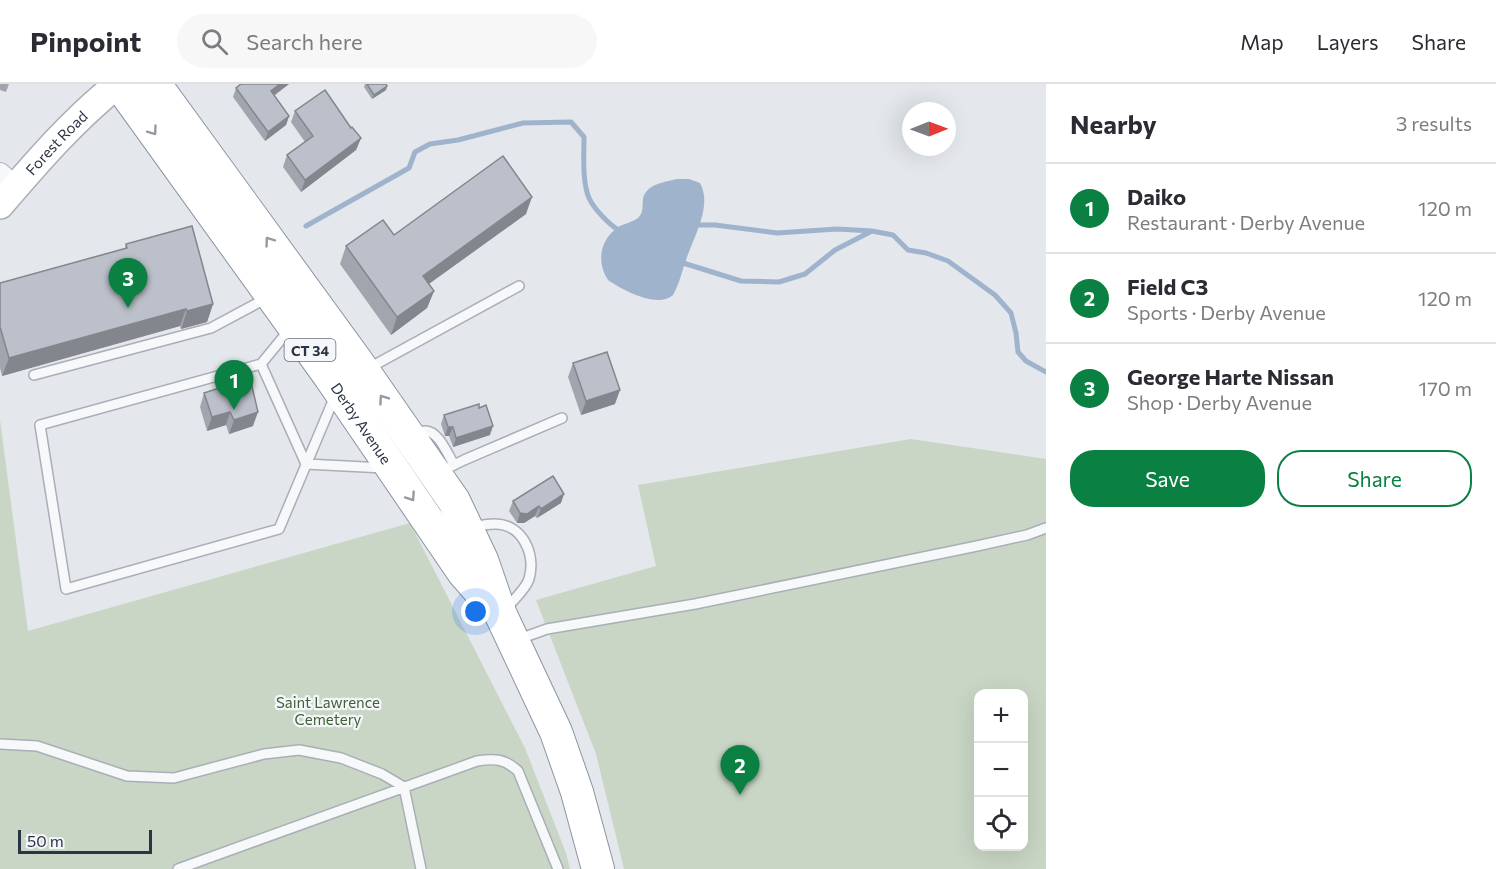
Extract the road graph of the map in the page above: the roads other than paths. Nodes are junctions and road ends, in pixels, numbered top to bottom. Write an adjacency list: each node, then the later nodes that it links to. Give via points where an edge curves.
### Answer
1 (118, 84): 3 (main road, Forest Road); 5 (highway, Derby Avenue / CT 34, one-way to 5)
2 (155, 84): 8 (highway, Derby Avenue / CT 34, one-way to 2)
3 (5, 188)
4 (519, 286): 8 (lane)
5 (271, 296): 6 (highway, Derby Avenue / CT 34); 9 (lane, via 211,328)
6 (293, 326): 7 (lane); 10 (highway, Derby Avenue / CT 34)
7 (261, 364): 12 (lane); 12 (lane, via 40,425 66,589 279,529)
8 (364, 371): 10 (highway); 14 (highway, Derby Avenue / CT 34, one-way to 8, via 409,436)
9 (34, 375)
10 (338, 388): 12 (lane); 13 (highway, Derby Avenue / CT 34)
11 (562, 418): 14 (lane)
12 (306, 464): 13 (lane)
13 (392, 469): 17 (highway, Derby Avenue / CT 34, one-way to 17)
14 (445, 470): 15 (highway, Derby Avenue / CT 34)
15 (466, 527): 17 (highway, Derby Avenue / CT 34); 17 (lane, via 497,524 514,530 528,545 532,562 528,581)
16 (1046, 528): 17 (lane, via 695,604 548,629)
17 (507, 628): 23 (highway, Derby Avenue / CT 34, via 556,732)
18 (0, 744): 19 (lane, via 37,746 127,776 174,778 264,754 299,750 341,758)
19 (404, 787): 20 (lane); 21 (lane); 22 (lane, via 477,760 494,758 508,762 518,771)
20 (180, 869)
21 (421, 869)
22 (558, 869)
23 (598, 869)

